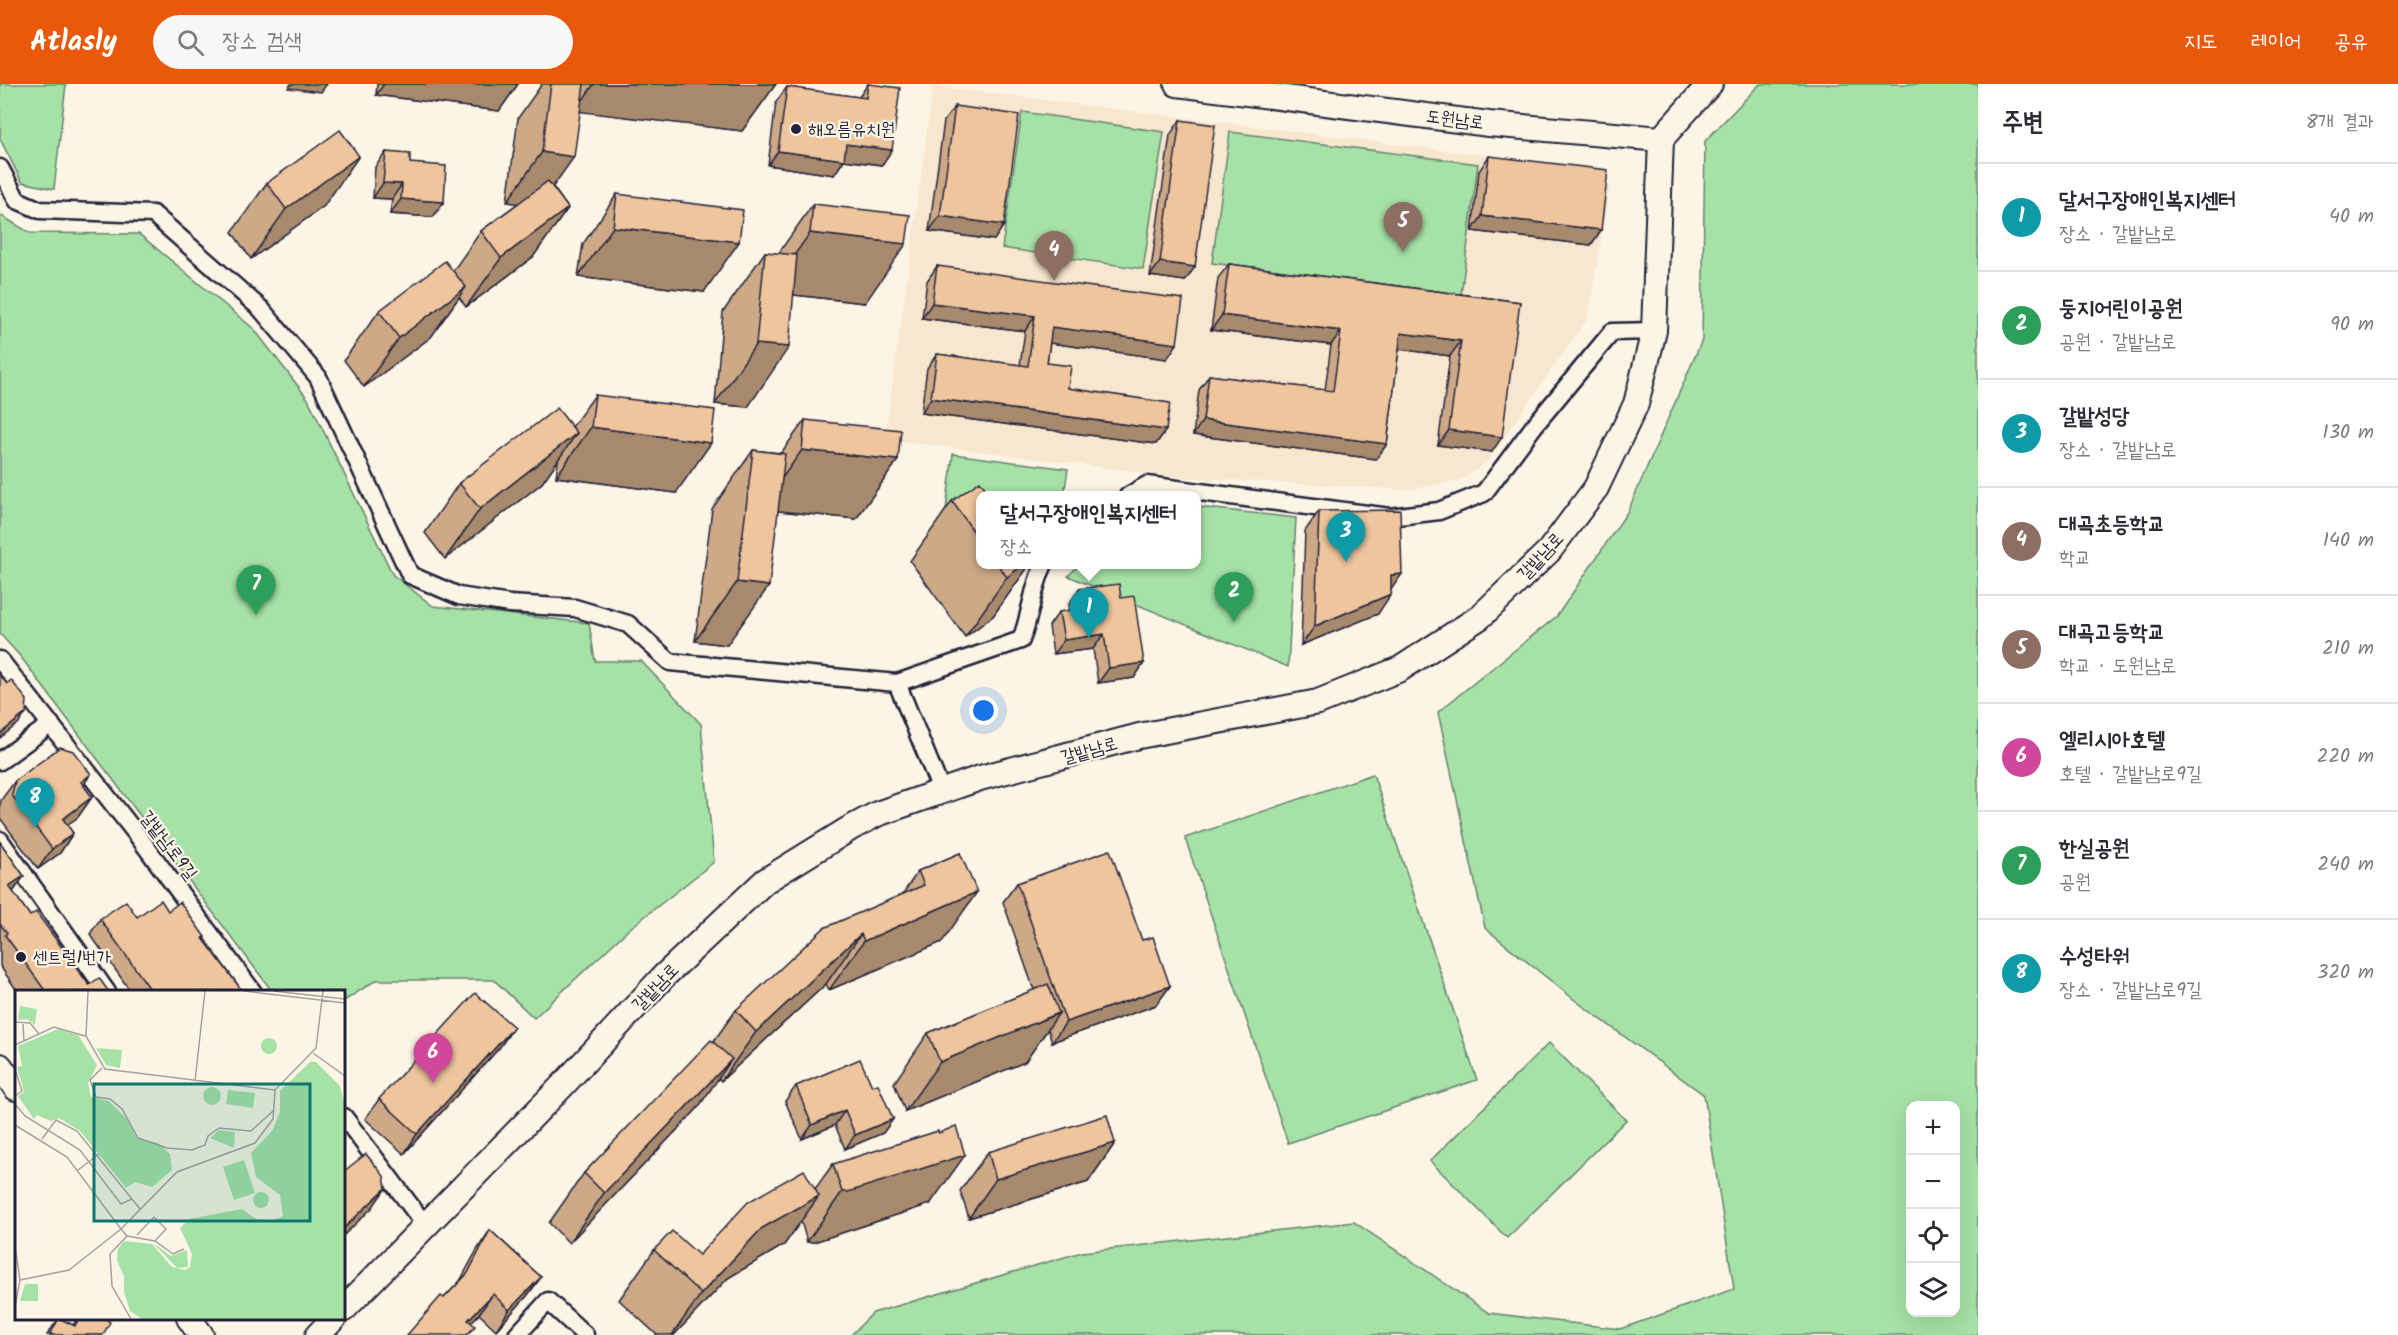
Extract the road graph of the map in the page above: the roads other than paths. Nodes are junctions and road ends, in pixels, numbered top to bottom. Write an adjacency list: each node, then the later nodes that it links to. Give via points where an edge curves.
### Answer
1 (1177, 84): 3 (main road, 도원남로, via 1489,124)
2 (1710, 84): 3 (main road)
3 (1661, 139): 5 (main road, 갈밭남로)
4 (0, 168): 11 (street, via 17,200 40,210 153,214 261,309 318,378 410,575 459,596 575,608 628,624 670,662)
5 (1654, 331): 8 (street, via 1612,332 1484,493 1439,511 1390,517); 14 (main road, 갈밭남로, via 1636,404 1596,488 1549,551 1480,617 1430,650 1400,669 1318,702 1139,736)
6 (1136, 491): 7 (street, via 1147,485)
7 (1193, 491)
8 (1201, 492)
9 (1042, 569): 11 (street, via 1021,640)
10 (0, 660): 12 (street, 갈밭남로9길)
11 (897, 682): 14 (street)
12 (51, 724): 13 (street); 17 (street, 갈밭남로9길)
13 (0, 761)
14 (941, 790): 21 (main road, 갈밭남로, via 877,814 765,882 664,976)
15 (0, 840): 16 (street)
16 (107, 990)
17 (252, 990)
18 (0, 1066): 19 (main road)
19 (15, 1087)
20 (347, 1128): 21 (street)
21 (425, 1225): 22 (main road, 갈밭남로)
22 (345, 1308)
23 (190, 1320): 25 (main road)
24 (332, 1320): 26 (main road)
25 (201, 1335)
26 (318, 1335)
27 (517, 1335): 28 (street, via 548,1301)
28 (585, 1335)

